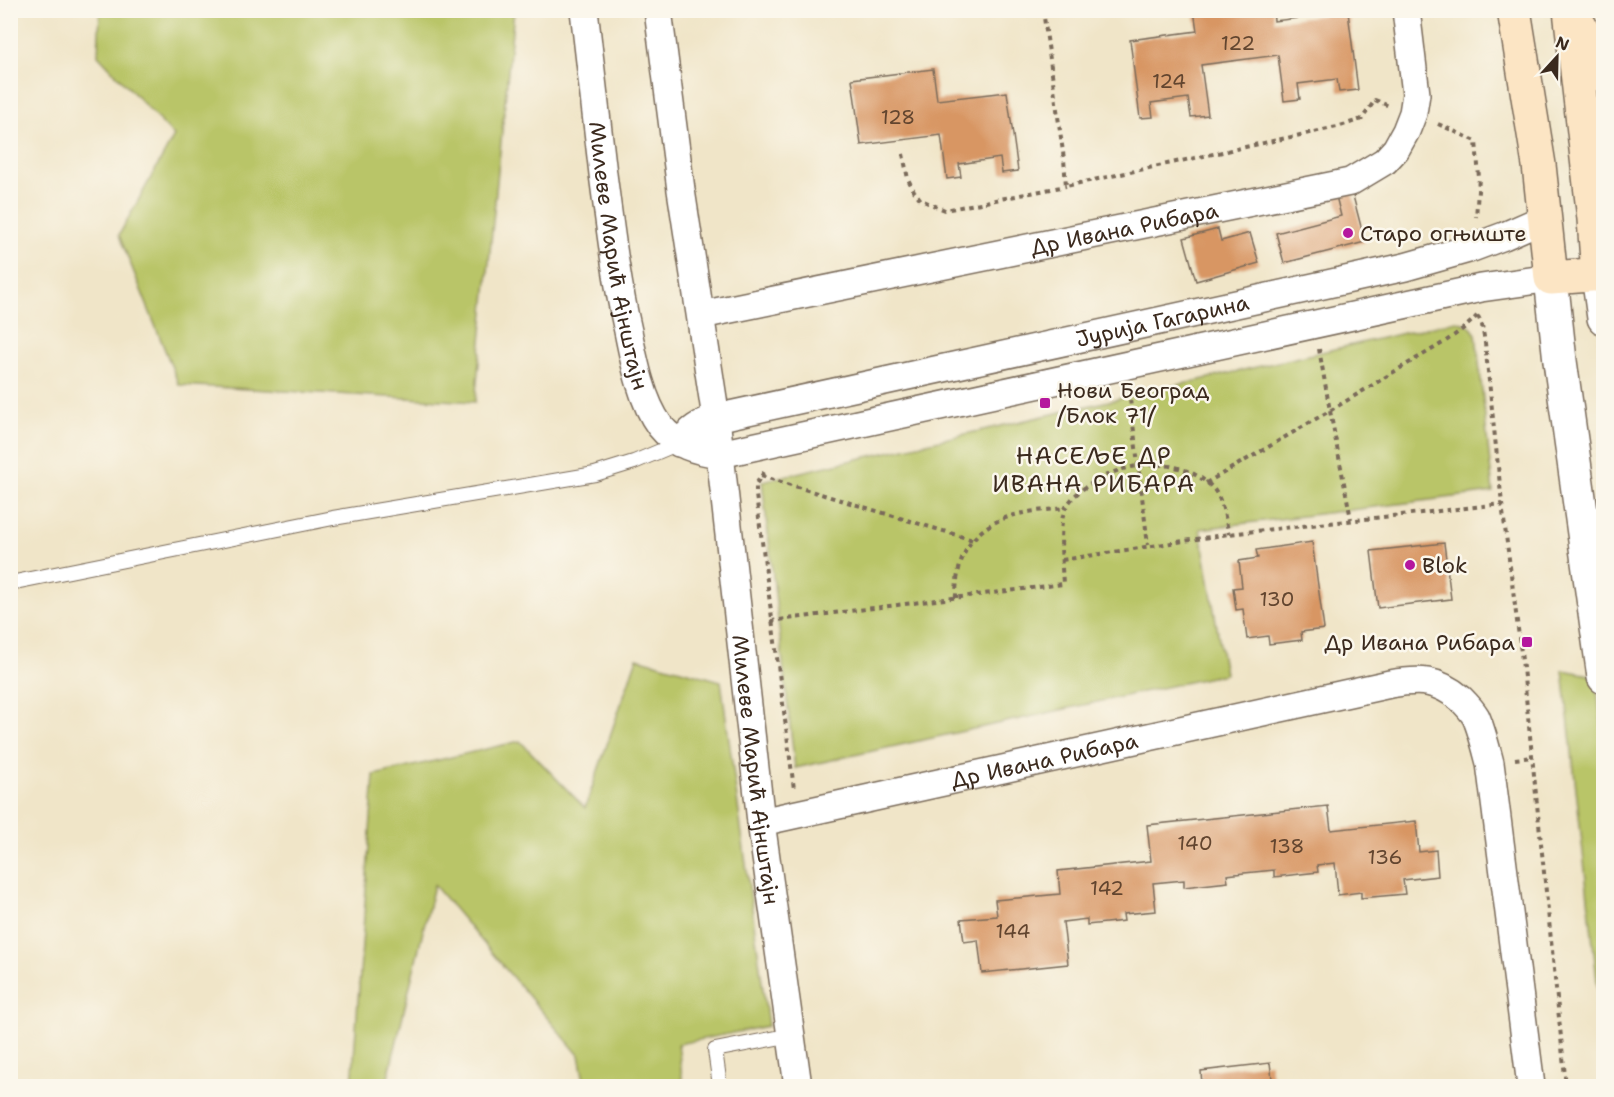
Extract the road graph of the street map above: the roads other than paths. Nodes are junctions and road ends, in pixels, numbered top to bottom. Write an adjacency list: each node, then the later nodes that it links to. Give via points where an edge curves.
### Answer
1 (584, 10): 14 (street, Милеве Марић Ајнштајн, via 614,260 628,334 649,407 667,435)
2 (658, 10): 11 (street, Милеве Марић Ајнштајн)
3 (1406, 10): 11 (street, Др Ивана Рибара, via 1416,94 1412,116 1396,149 1385,161 1350,182)
4 (1514, 10): 8 (main road)
5 (1571, 10): 6 (main road); 7 (main road)
6 (1604, 76)
7 (1598, 201): 8 (main road, Јурија Гагарина); 9 (main road)
8 (1545, 218): 10 (main road); 13 (street, Јурија Гагарина, via 1472,248 1405,267)
9 (1601, 274): 10 (main road, Јурија Гагарина); 12 (street)
10 (1551, 278): 15 (street, Јурија Гагарина, via 1481,288); 17 (street)
11 (701, 315): 13 (street, Милеве Марић Ајнштајн)
12 (1604, 318)
13 (716, 418): 14 (street, Јурија Гагарина, via 694,428); 15 (street, Милеве Марић Ајнштајн)
14 (679, 442): 15 (street, Милеве Марић Ајнштајн, via 702,452); 16 (lane, via 595,474 333,518)
15 (720, 454): 19 (street, Милеве Марић Ајнштајн)
16 (10, 583)
17 (1599, 612): 18 (street)
18 (1604, 677)
19 (761, 822): 20 (street, Милеве Марић Ајнштајн); 23 (street, Др Ивана Рибара, via 1390,684 1411,680 1448,688 1475,716 1490,763)
20 (792, 1035): 21 (lane, via 715,1050); 22 (street, Милеве Марић Ајнштајн)
21 (720, 1086)
22 (798, 1086)
23 (1531, 1086)

